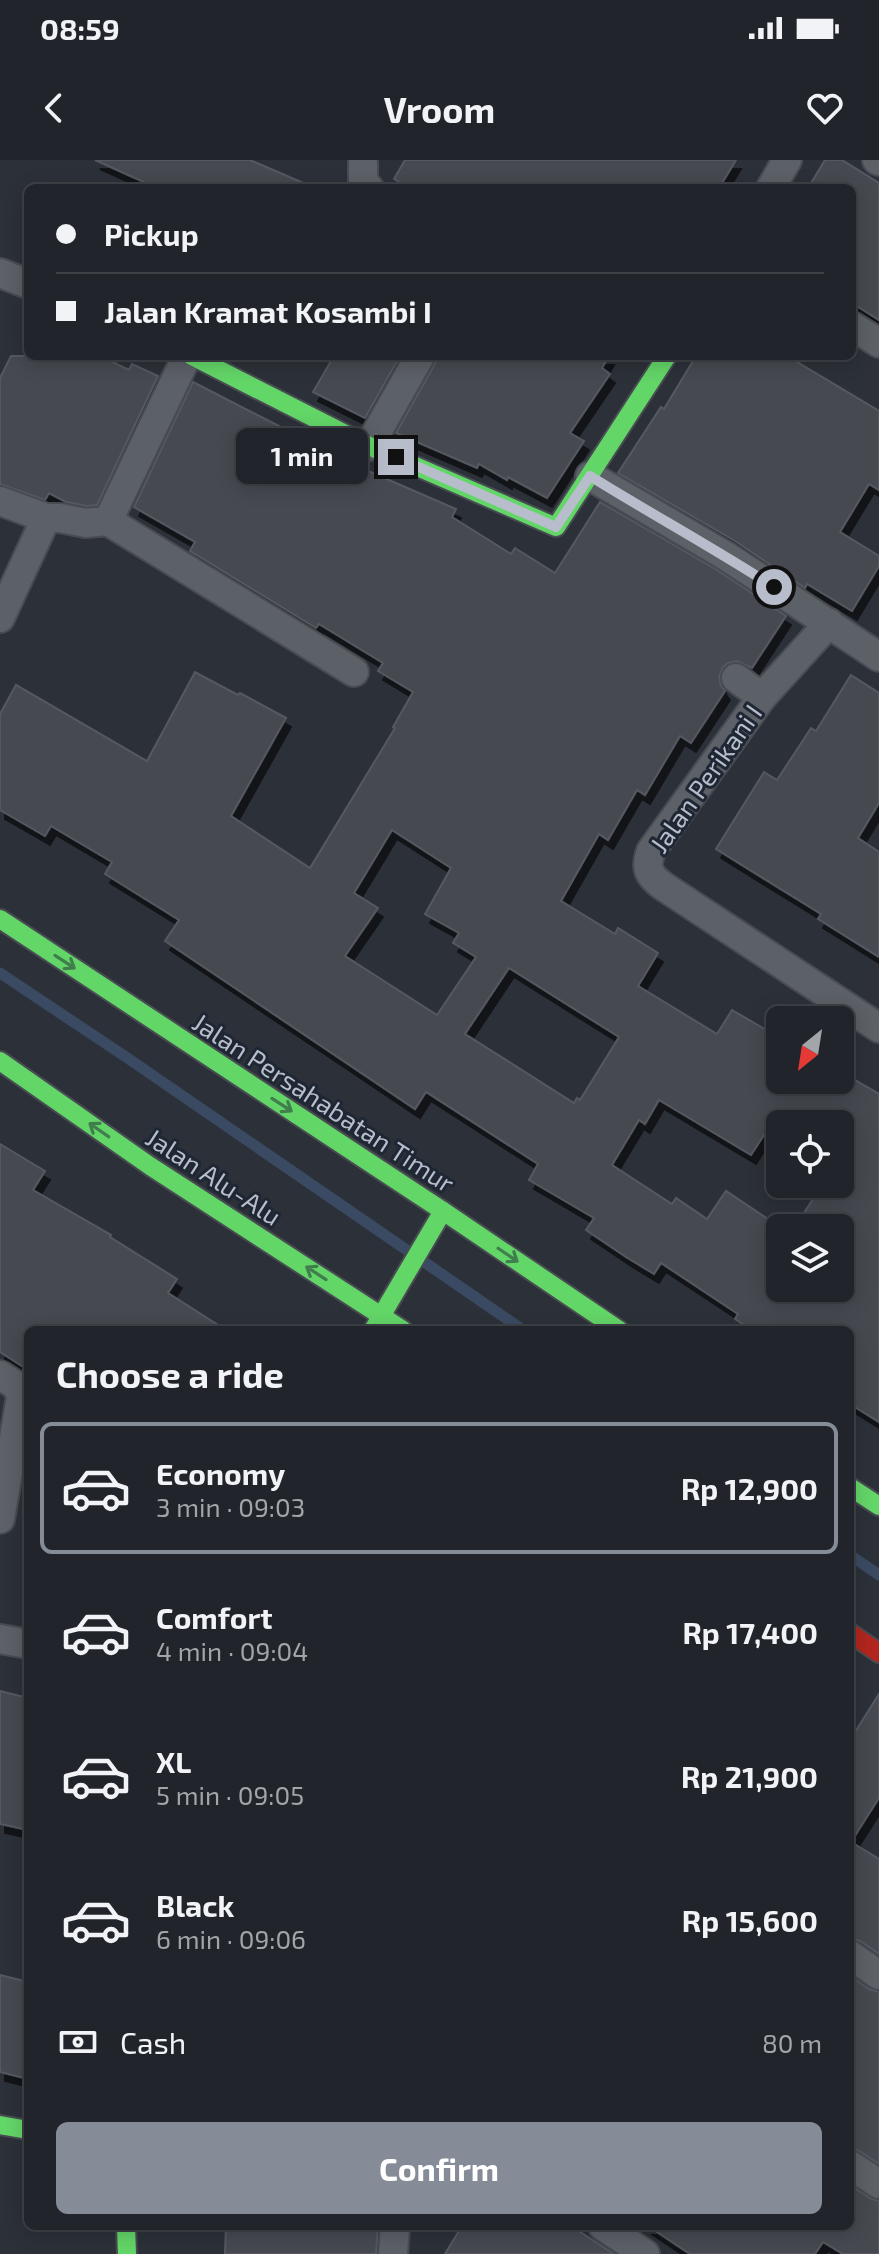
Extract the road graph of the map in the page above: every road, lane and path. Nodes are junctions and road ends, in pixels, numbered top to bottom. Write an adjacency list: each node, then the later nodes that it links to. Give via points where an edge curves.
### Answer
1 (787, 160): 2 (street)
2 (773, 184)
3 (0, 273): 4 (street)
4 (24, 282)
5 (856, 329): 6 (street)
6 (879, 343)
7 (188, 360): 15 (street)
8 (198, 360): 11 (street)
9 (418, 360): 11 (street)
10 (664, 360): 12 (street)
11 (369, 446): 12 (street, via 556,527)
12 (590, 476): 17 (street)
13 (0, 501): 14 (street)
14 (46, 518): 15 (street); 16 (street)
15 (108, 521): 19 (street)
16 (0, 618)
17 (829, 623): 18 (street); 21 (street, Jalan Perikani I)
18 (879, 657)
19 (354, 672)
20 (736, 678): 21 (street)
21 (762, 697): 23 (street, Jalan Perikani I, via 651,851 648,870 654,880)
22 (0, 919): 25 (street, Jalan Persahabatan Timur, one-way to 25)
23 (879, 1028)
24 (0, 1061): 26 (street, Jalan Alu-Alu, one-way to 24)
25 (443, 1211): 26 (street); 27 (street, Jalan Persahabatan Timur, one-way to 27)
26 (377, 1323)
27 (613, 1326)
28 (0, 1375): 31 (street, via 17,1386 21,1397)
29 (854, 1490): 30 (street)
30 (879, 1506)
31 (0, 1519)
32 (854, 1636): 35 (street)
33 (0, 1639): 34 (street)
34 (24, 1643)
35 (879, 1653)
36 (854, 1958): 37 (street)
37 (879, 1975)
38 (0, 2125): 39 (street)
39 (24, 2129)
40 (854, 2168): 41 (street)
41 (879, 2184)
42 (126, 2230): 45 (street)
43 (395, 2230): 46 (street)
44 (609, 2230): 47 (street)
45 (127, 2254)
46 (393, 2254)
47 (645, 2254)

